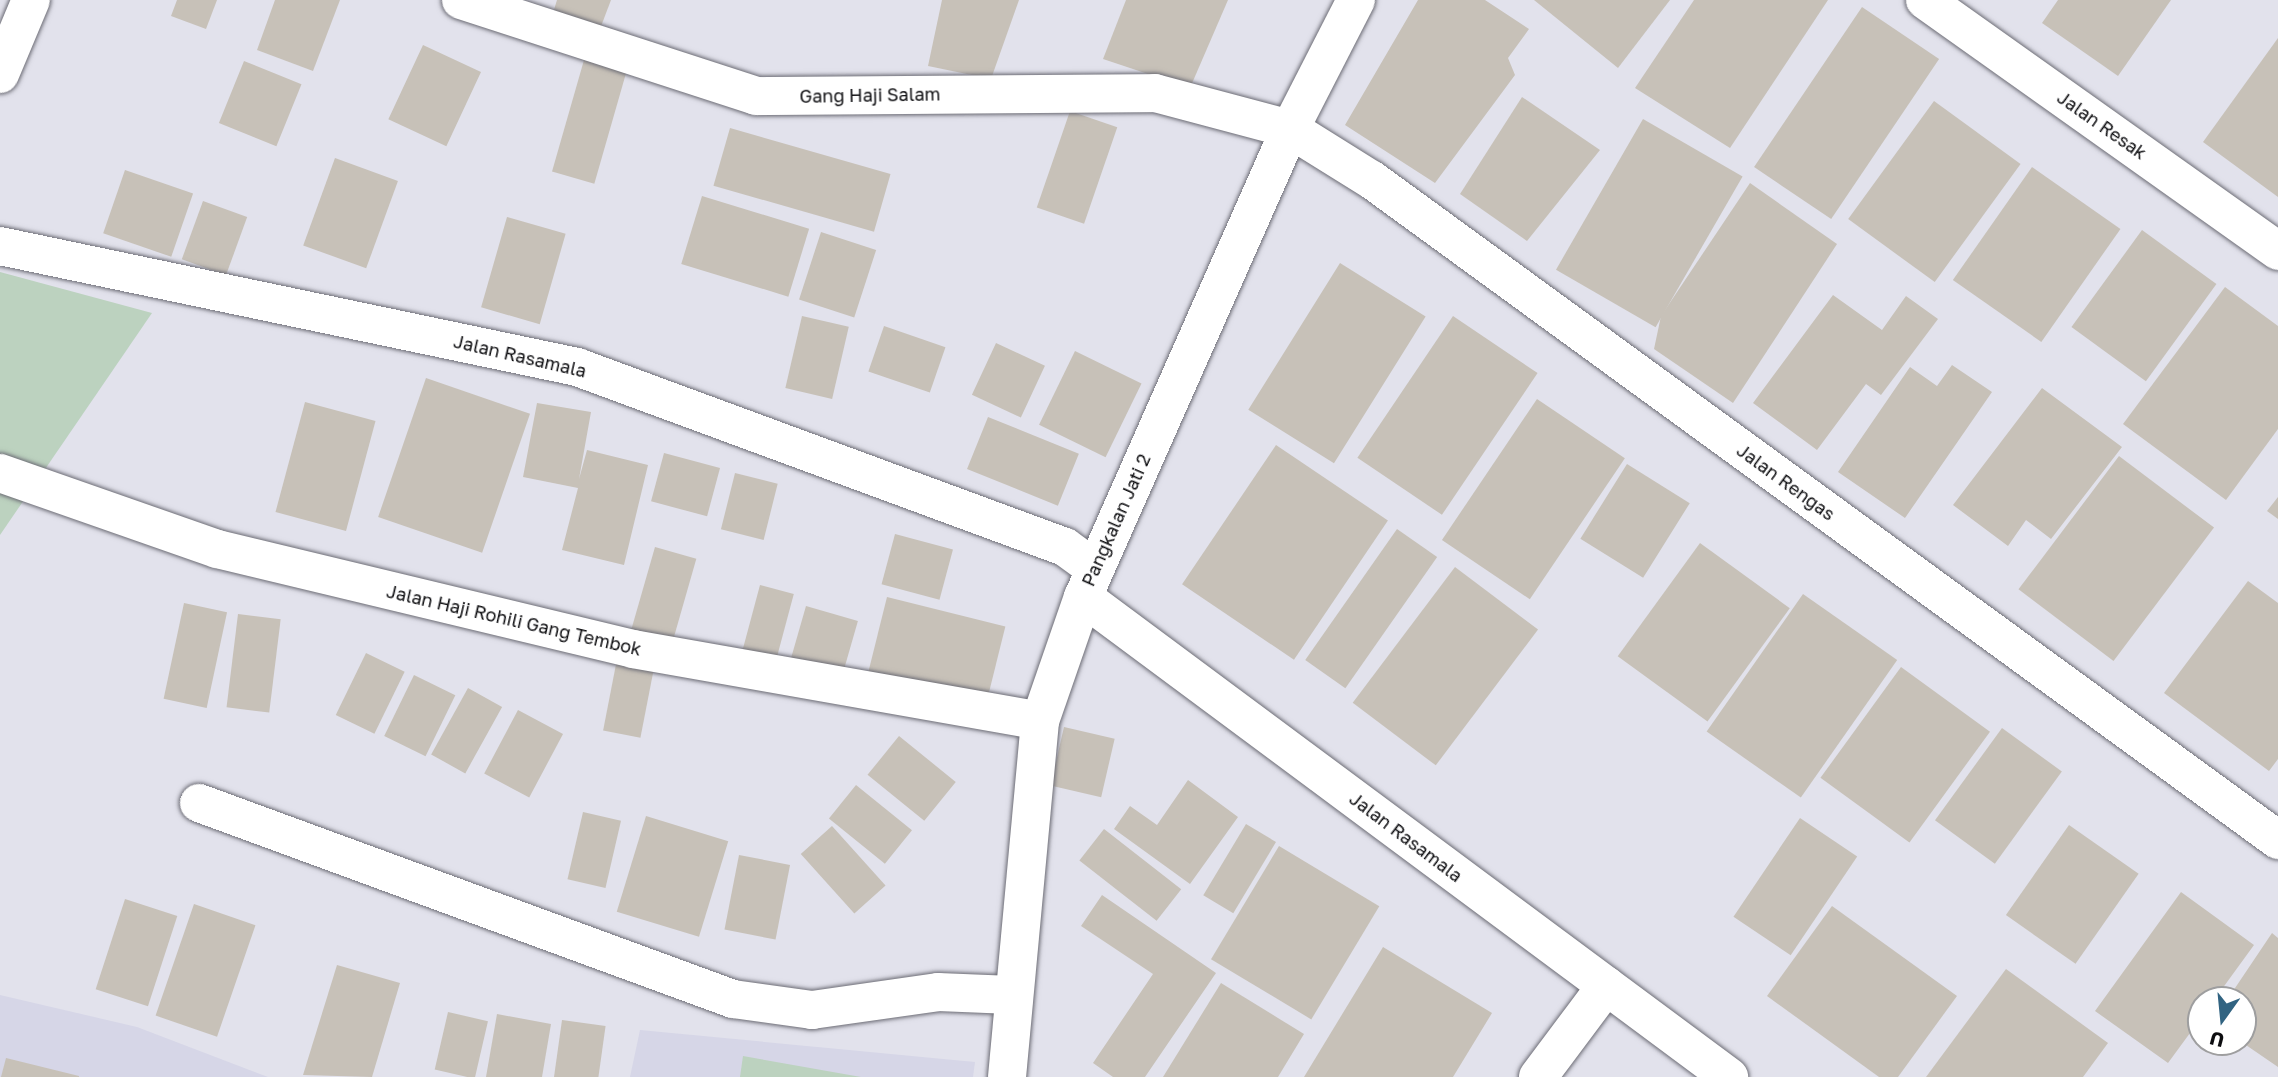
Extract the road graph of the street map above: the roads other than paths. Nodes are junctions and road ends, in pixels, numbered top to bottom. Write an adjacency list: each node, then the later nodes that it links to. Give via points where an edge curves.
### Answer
1 (31, 0): 5 (street)
2 (460, 0): 6 (street, Gang Haji Salam, via 756,96 1155,93)
3 (1356, 0): 6 (street, Pangkalan Jati 2)
4 (1925, 0): 8 (street, Jalan Resak)
5 (0, 74)
6 (1290, 129): 10 (street, Pangkalan Jati 2); 13 (street, Jalan Rengas, via 1383,188)
7 (0, 246): 10 (street, Jalan Rasamala, via 577,367 1065,547)
8 (2278, 251)
9 (0, 473): 11 (street, Jalan Haji Rohili Gang Tembok, via 217,550 620,646)
10 (1089, 583): 11 (street, Pangkalan Jati 2); 14 (street, Jalan Rasamala)
11 (1040, 721): 15 (street, Pangkalan Jati 2)
12 (199, 803): 15 (street, via 733,999 812,1010 938,992)
13 (2278, 840)
14 (1606, 986): 17 (street); 18 (street, Jalan Rasamala)
15 (1012, 995): 16 (street, Pangkalan Jati 2)
16 (1007, 1077)
17 (1538, 1077)
18 (1729, 1077)

